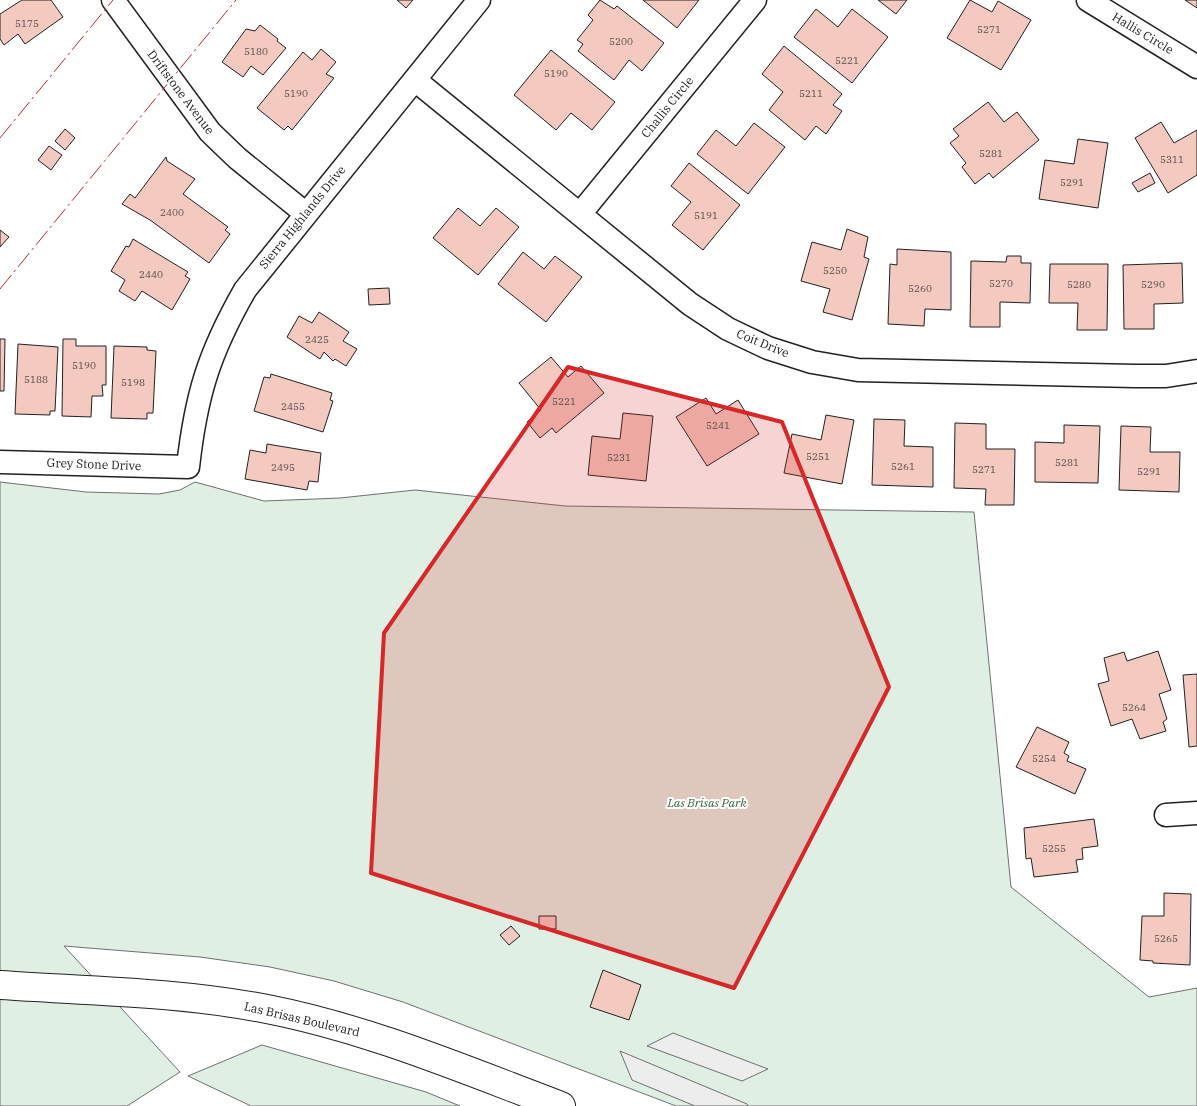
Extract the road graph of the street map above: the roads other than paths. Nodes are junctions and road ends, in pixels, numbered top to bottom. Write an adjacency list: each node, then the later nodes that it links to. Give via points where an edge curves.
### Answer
1 (113, 0): 7 (street, Driftstone Avenue, via 210,132)
2 (479, 0): 6 (street, Sierra Highlands Drive)
3 (755, 0): 8 (street, Challis Circle)
4 (1088, 0): 5 (street, Hallis Circle)
5 (1197, 67)
6 (414, 80): 7 (street, Sierra Highlands Drive); 8 (street, Coit Drive)
7 (305, 213): 11 (street, Sierra Highlands Drive, via 245,290 222,331 205,372 193,419)
8 (580, 214): 9 (street, Coit Drive, via 690,304 728,329 768,348 812,362 858,370 1135,376)
9 (1197, 371)
10 (0, 462): 11 (street, Grey Stone Drive)
11 (188, 467)
12 (1197, 813): 13 (street)
13 (1166, 815)
14 (0, 985): 15 (street, Las Brisas Boulevard, via 200,998 267,1009 342,1027 408,1048)
15 (561, 1106)

